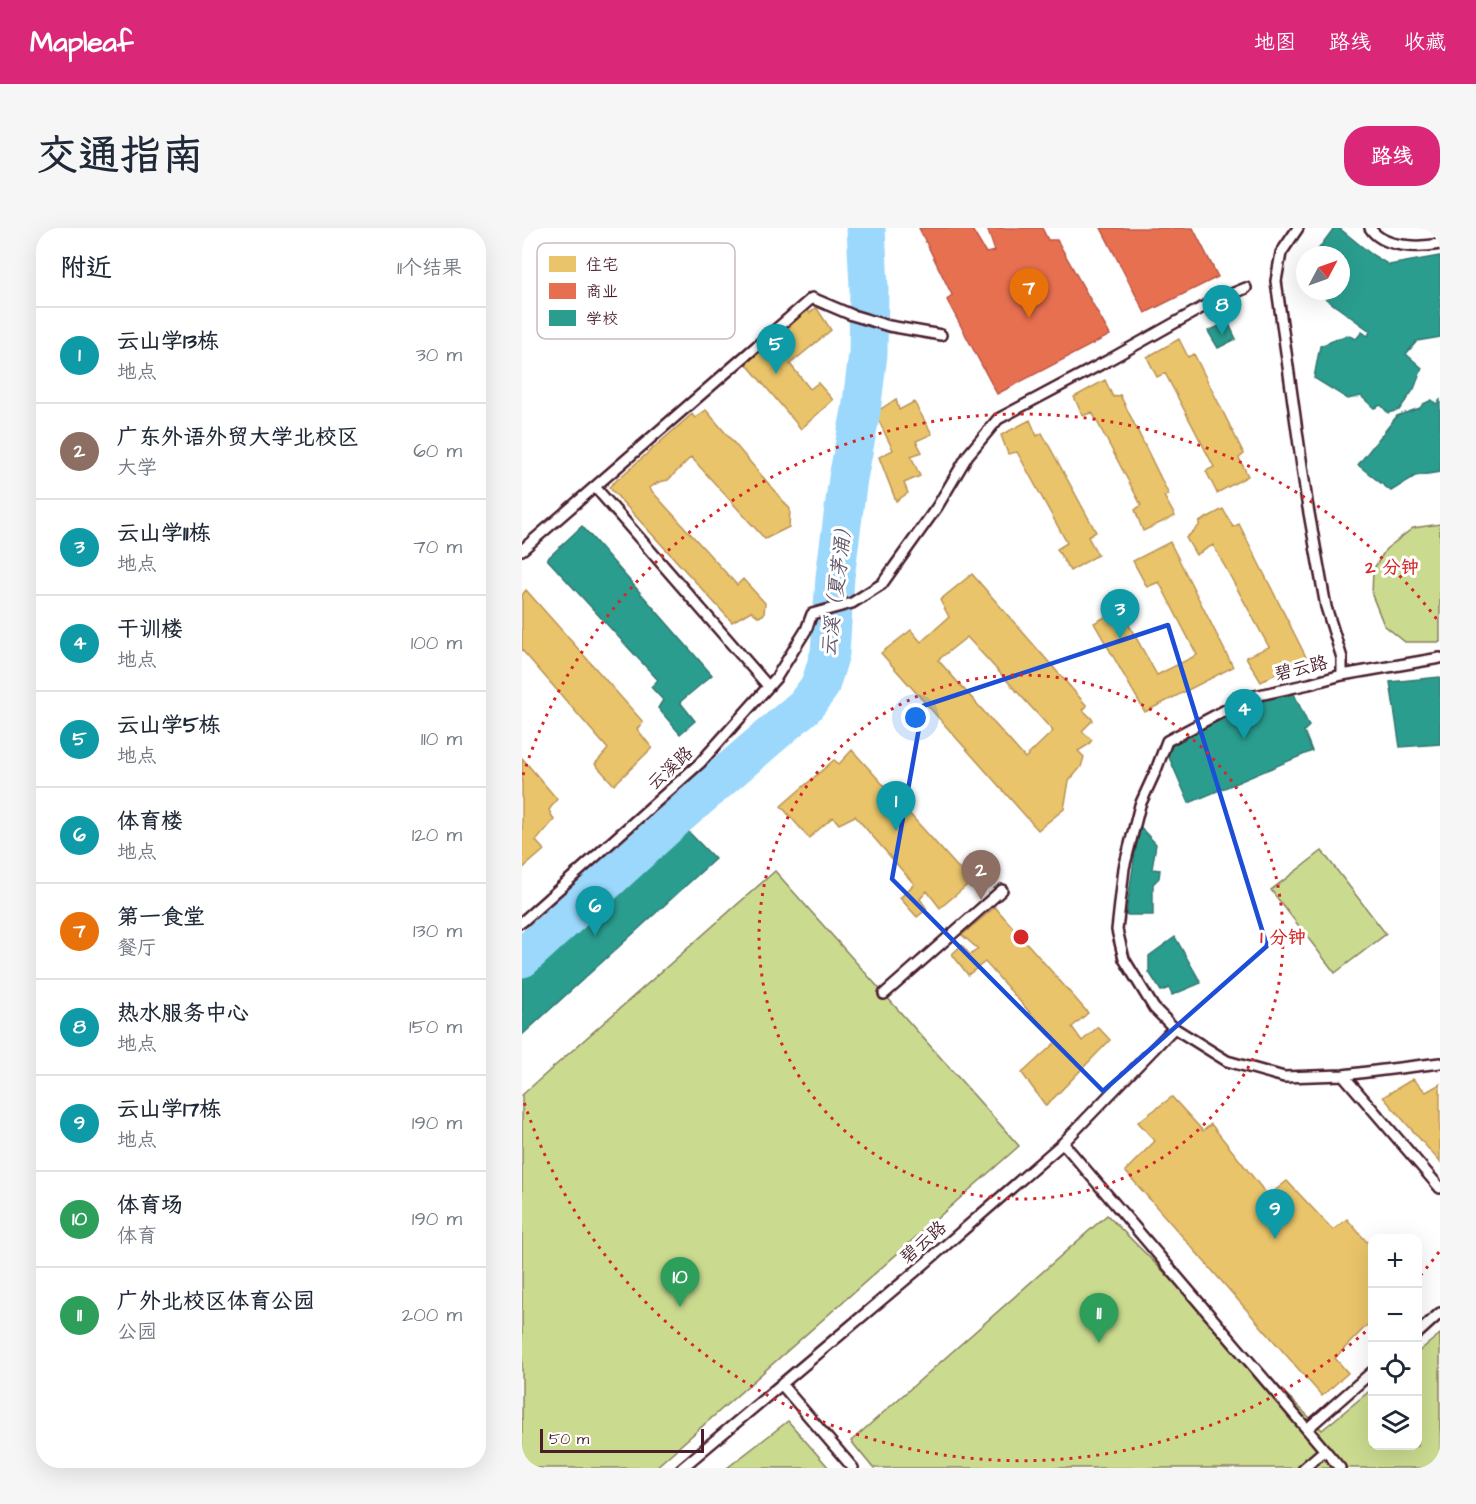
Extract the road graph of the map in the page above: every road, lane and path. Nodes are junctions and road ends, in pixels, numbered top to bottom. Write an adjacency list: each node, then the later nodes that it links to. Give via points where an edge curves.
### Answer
1 (1298, 228): 9 (lane, 碧云路, via 1281,253 1276,281 1307,502 1326,607 1342,658)
2 (1370, 228): 3 (lane, via 1374,234 1398,245)
3 (1440, 244)
4 (1246, 288): 10 (lane, 云溪路, via 1212,302 998,419 968,455 937,507 882,584 852,603 812,614 806,630)
5 (941, 335): 6 (lane, via 889,326 812,298)
6 (595, 487): 7 (lane); 10 (lane)
7 (522, 550)
8 (1440, 658): 9 (lane)
9 (1342, 675): 14 (lane, 碧云路, via 1250,697 1167,741 1140,805 1124,868 1117,930 1124,958 1154,1008)
10 (768, 686): 12 (lane, 云溪路, via 700,763)
11 (1002, 890): 13 (lane)
12 (522, 922)
13 (884, 994)
14 (1174, 1028): 16 (lane, 碧云路, via 1227,1061 1284,1077); 17 (lane, 碧云路)
15 (1440, 1063): 16 (lane, 碧云路)
16 (1343, 1075): 18 (lane)
17 (1063, 1143): 22 (lane, 碧云路); 23 (lane)
18 (1440, 1188)
19 (1440, 1313): 20 (lane)
20 (1422, 1329)
21 (1368, 1376): 23 (lane)
22 (781, 1384): 25 (lane, 碧云路); 26 (lane)
23 (1307, 1429): 24 (lane)
24 (1325, 1450): 27 (lane); 28 (lane)
25 (682, 1468)
26 (853, 1468)
27 (1304, 1468)
28 (1340, 1468)

